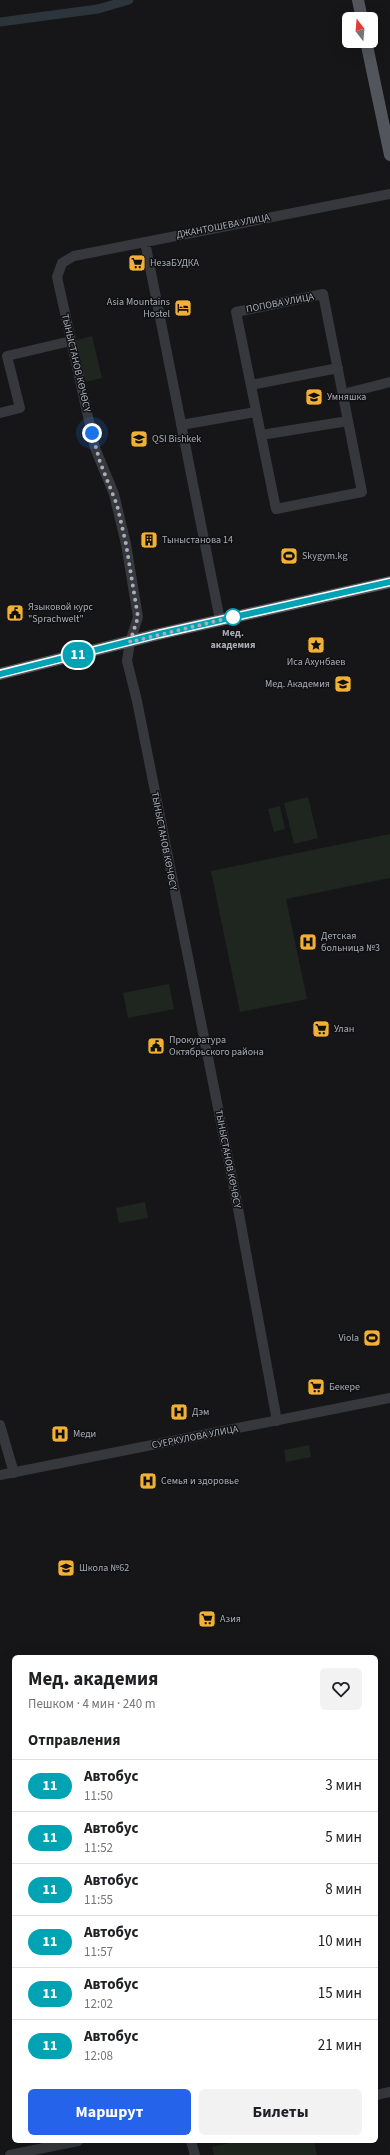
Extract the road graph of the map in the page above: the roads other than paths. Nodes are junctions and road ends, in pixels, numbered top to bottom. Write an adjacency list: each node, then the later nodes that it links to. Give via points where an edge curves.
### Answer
1 (358, 0): 2 (main road)
2 (361, 12)
3 (367, 48): 4 (main road)
4 (390, 155)
5 (390, 194): 6 (street, ДЖАНТОШЕВА УЛИЦА)
6 (145, 242): 7 (street, ДЖАНТОШЕВА УЛИЦА, via 74,256); 16 (street)
7 (59, 267): 8 (street, ТЫНЫСТАНОВ КӨЧӨСҮ, via 57,277)
8 (71, 341): 14 (street, via 7,356 20,408); 20 (street, ТЫНЫСТАНОВ КӨЧӨСҮ, via 96,448 114,494 126,544 138,617)
9 (338, 368): 11 (street); 11 (street, ПОПОВА УЛИЦА, via 323,294 236,312); 12 (street, ПОПОВА УЛИЦА)
10 (390, 382): 12 (street)
11 (251, 385): 13 (street, ПОПОВА УЛИЦА)
12 (343, 394): 15 (street, ПОПОВА УЛИЦА)
13 (256, 412): 16 (street); 17 (street, ПОПОВА УЛИЦА)
14 (0, 413)
15 (348, 421): 17 (street); 17 (street, ПОПОВА УЛИЦА, via 362,492 276,509)
16 (181, 426): 19 (street)
17 (261, 434)
18 (390, 582): 19 (main road)
19 (220, 620): 20 (main road)
20 (130, 642): 21 (main road); 23 (street, ТЫНЫСТАНОВ КӨЧӨСҮ, via 126,661 137,701 224,1134)
21 (0, 674)
22 (390, 1398): 23 (street, СУЕРКУЛОВА УЛИЦА)
23 (277, 1421): 25 (street, СУЕРКУЛОВА УЛИЦА)
24 (0, 1425): 25 (street)
25 (14, 1473): 26 (street, СУЕРКУЛОВА УЛИЦА)
26 (0, 1475)
27 (390, 2092): 28 (street)
28 (378, 2095)
29 (68, 2143): 31 (street)
30 (192, 2143): 32 (street)
31 (10, 2155)
32 (195, 2155)

